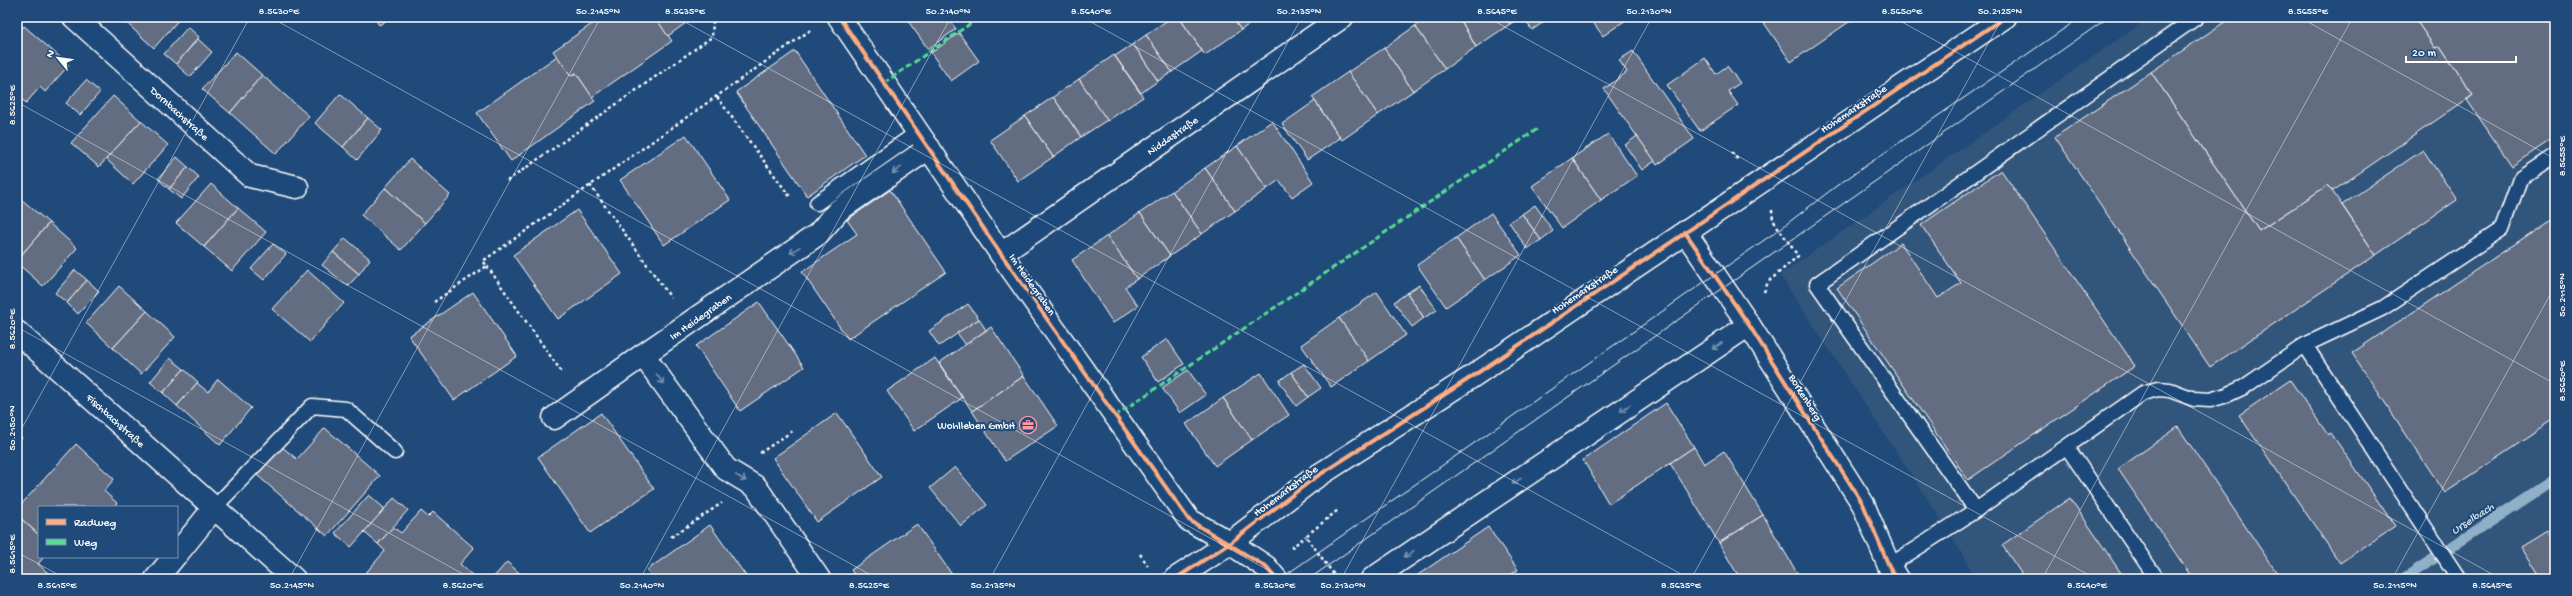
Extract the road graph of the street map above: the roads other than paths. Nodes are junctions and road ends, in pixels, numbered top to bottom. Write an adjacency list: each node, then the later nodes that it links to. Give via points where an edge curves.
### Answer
1 (74, 17): 8 (street, Dornbachstraße, via 250,176)
2 (839, 17): 6 (street, Im Heidegraben)
3 (1342, 17): 11 (street, Niddastraße)
4 (2005, 17): 10 (street, Hohemarkstraße)
5 (2197, 17): 20 (lane, via 1817,284)
6 (923, 140): 9 (lane); 11 (street, Im Heidegraben); 15 (street, Im Heidegraben, one-way to 15, via 839,210 818,234)
7 (2555, 156): 14 (lane, via 2520,179 2502,229 2384,308)
8 (297, 187)
9 (817, 203)
10 (1685, 232): 12 (street, Borkenberg); 21 (street, Hohemarkstraße, via 1470,378 1313,479)
11 (1002, 254): 21 (street, Im Heidegraben, via 1189,520)
12 (1749, 325): 24 (street, Borkenberg, via 1863,504); 30 (street, one-way to 30)
13 (17, 332): 19 (street, Fischbachstraße)
14 (2305, 345): 17 (lane, via 2244,387 2227,395 2210,400 2194,399 2170,390 2158,389 2143,393); 32 (lane)
15 (643, 355): 16 (street, Im Heidegraben); 27 (street, one-way to 27, via 726,469 756,487)
16 (554, 418)
17 (2067, 447): 20 (lane); 31 (lane)
18 (394, 452): 19 (lane, via 346,409 312,406)
19 (214, 508): 22 (street); 26 (street, Fischbachstraße)
20 (1976, 510): 24 (lane)
21 (1230, 543): 28 (street, Hohemarkstraße); 29 (street, Im Heidegraben, via 1266,567)
22 (178, 553)
23 (173, 558): 25 (street)
24 (1893, 572)
25 (156, 579)
26 (294, 579)
27 (820, 579)
28 (1175, 579)
29 (1276, 579)
30 (1372, 579)
31 (2156, 579)
32 (2459, 579)

